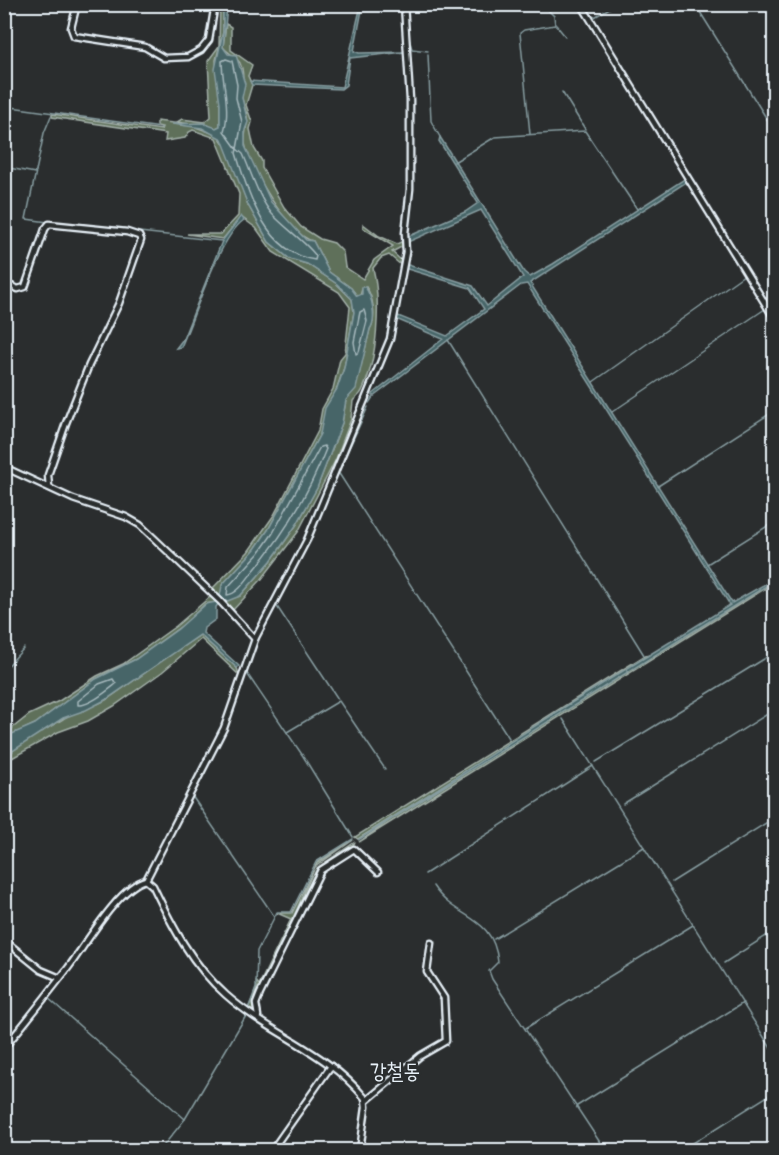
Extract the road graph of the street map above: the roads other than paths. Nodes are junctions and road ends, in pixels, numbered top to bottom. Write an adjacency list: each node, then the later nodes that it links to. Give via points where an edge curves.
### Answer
1 (77, 4): 2 (street, via 71,28 74,36 145,47 172,59 188,57 205,45)
2 (215, 4)
3 (404, 4): 9 (street, via 410,189 406,252 390,339 307,540)
4 (581, 4): 6 (street)
5 (4, 283): 8 (street, via 18,289 25,287 49,224 127,232 141,240 66,423 48,476)
6 (774, 318)
7 (4, 467): 8 (street)
8 (49, 488): 9 (street, via 140,525 220,600)
9 (255, 639): 11 (street, via 224,728)
10 (378, 872): 15 (street, via 354,849 324,866 260,994 256,1004)
11 (146, 880): 14 (street, via 98,923); 15 (street, via 153,886 178,937 208,977 234,1002)
12 (4, 940): 14 (street, via 41,970)
13 (431, 943): 18 (street, via 427,972 444,998 446,1041 420,1056)
14 (60, 978): 16 (street)
15 (258, 1017): 17 (street)
16 (4, 1048)
17 (331, 1066): 18 (street); 19 (street)
18 (366, 1101): 20 (street)
19 (272, 1150)
20 (360, 1150)

